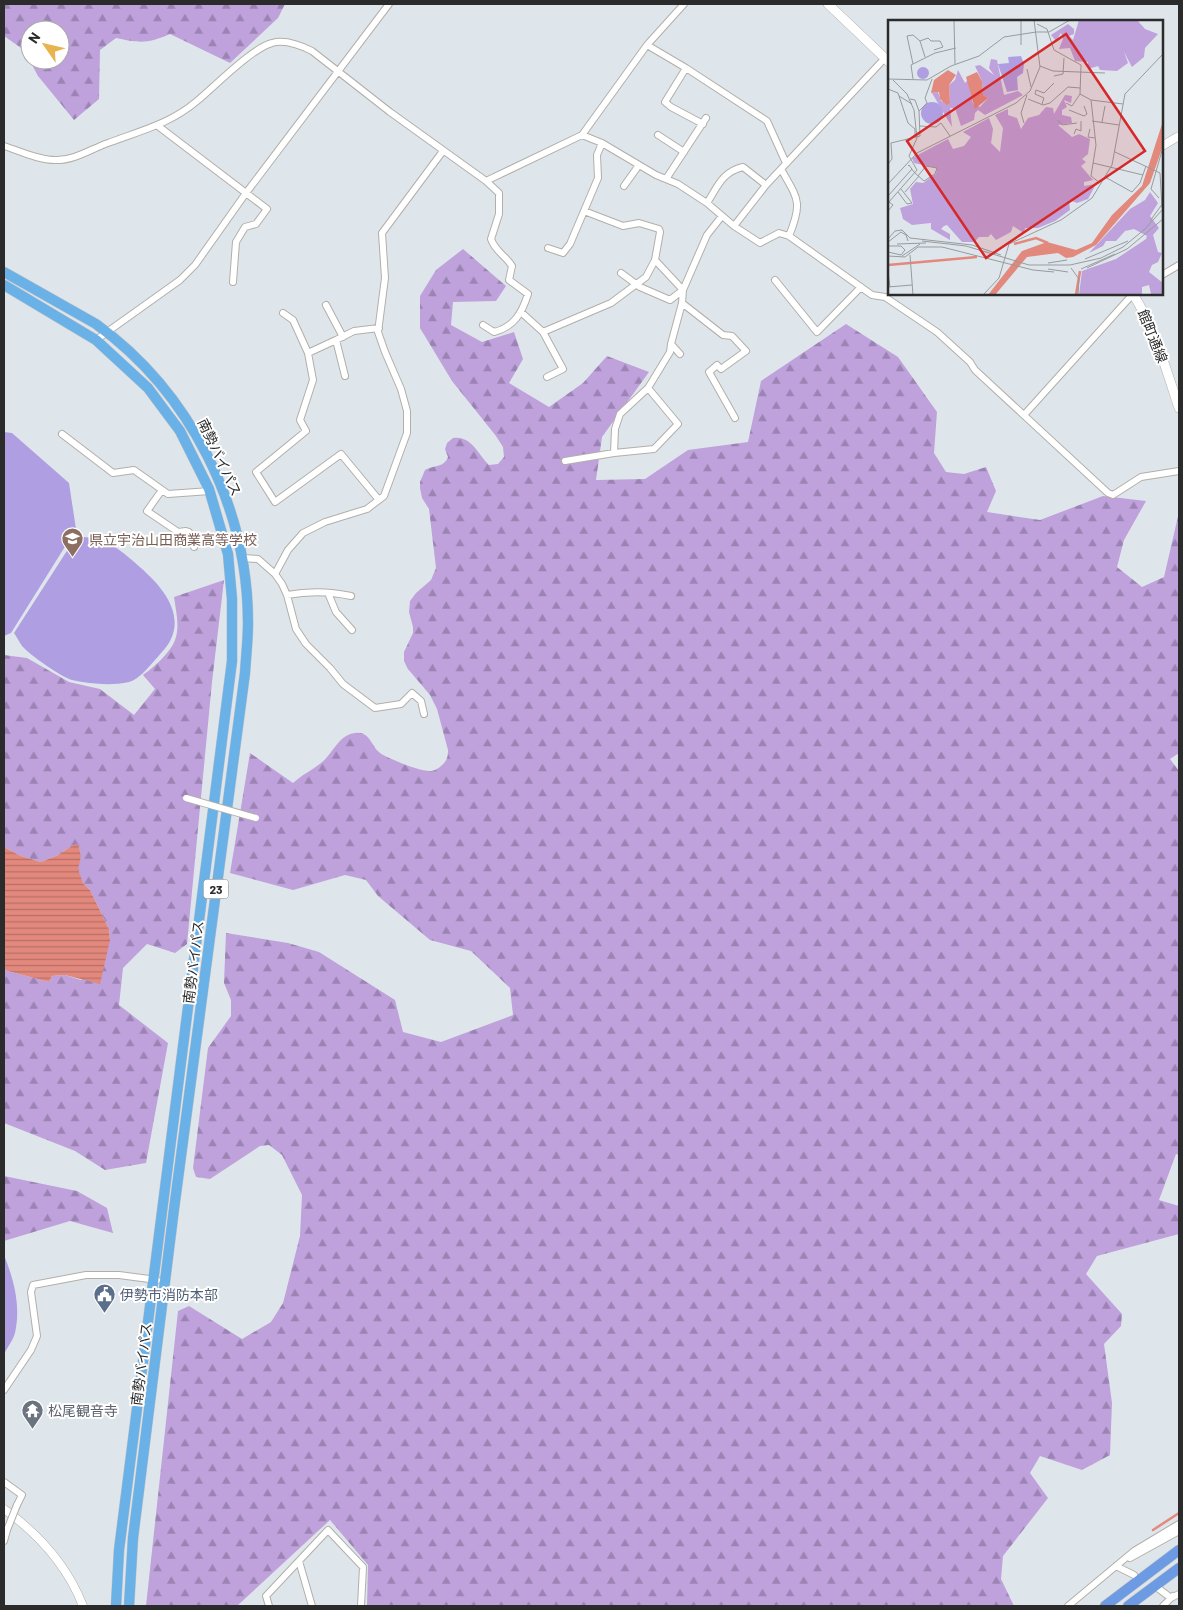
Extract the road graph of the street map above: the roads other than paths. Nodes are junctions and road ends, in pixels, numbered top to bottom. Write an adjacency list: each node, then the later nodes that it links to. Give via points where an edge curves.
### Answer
1 (389, 4): 7 (street)
2 (684, 4): 4 (street)
3 (828, 4): 5 (main road)
4 (646, 45): 6 (street); 9 (street)
5 (887, 60): 17 (street)
6 (686, 68): 16 (street, via 665,102 704,121); 17 (street, via 767,121)
7 (338, 72): 8 (street, via 312,50 288,42 272,43 255,52 195,103); 15 (street); 24 (street)
8 (158, 126): 14 (street, via 62,160 44,159); 24 (street)
9 (582, 134): 12 (street); 21 (street)
10 (658, 135): 16 (street)
11 (1179, 136): 13 (street)
12 (602, 143): 18 (street); 26 (street, via 597,155 598,178)
13 (1163, 145)
14 (4, 146)
15 (443, 151): 21 (street); 49 (street, via 382,233 385,278)
16 (684, 152): 20 (street)
17 (786, 163): 19 (street)
18 (639, 165): 20 (street); 23 (street)
19 (781, 169): 22 (street); 29 (street, via 796,197 797,216)
20 (666, 179): 25 (street)
21 (486, 181): 47 (street, via 499,193 499,214 490,239 494,248 512,266 509,280 528,294)
22 (766, 185): 25 (street, via 743,167 732,169); 28 (street)
23 (624, 186)
24 (246, 193): 37 (street, via 267,209 256,224 245,227 236,242); 50 (street, via 195,265 180,280)
25 (707, 203): 27 (street)
26 (584, 211): 30 (street, via 570,244 563,252); 31 (street, via 623,226 638,223 659,229)
27 (722, 216): 28 (street); 41 (street, via 707,235)
28 (734, 226): 29 (street, via 760,244 779,233)
29 (789, 236): 40 (street)
30 (548, 248)
31 (656, 260): 38 (street, via 646,277); 41 (street)
32 (1179, 265): 35 (street)
33 (4, 272): 50 (highway, 南勢バイパス / 23)
34 (621, 273): 38 (street)
35 (1163, 274)
36 (775, 280): 40 (street, via 817,332)
37 (233, 282)
38 (636, 284): 41 (street, via 670,300); 51 (street, via 611,303)
39 (4, 285): 53 (highway, 南勢バイパス / 23)
40 (861, 288): 63 (street, via 872,295 885,297 937,332)
41 (683, 290): 44 (street)
42 (1132, 295): 63 (street)
43 (1134, 295): 61 (main road, 館町通線, via 1155,335)
44 (682, 303): 55 (street); 64 (street, via 723,335 732,336 746,351 721,369 717,364 709,372)
45 (326, 305): 52 (street)
46 (283, 313): 56 (street, via 293,320)
47 (522, 313): 48 (street, via 504,330 494,332); 51 (street)
48 (483, 325)
49 (379, 328): 52 (street); 71 (street, via 384,352 403,396 408,433 384,496)
50 (108, 332): 53 (street); 73 (highway, 南勢バイパス / 23, via 160,382 194,429 224,494)
51 (544, 332): 59 (street, via 563,369)
52 (343, 336): 54 (street)
53 (96, 340): 70 (highway, 南勢バイパス / 23, via 148,388 180,431)
54 (336, 340): 56 (street); 58 (street)
55 (671, 344): 57 (street); 60 (street, via 670,352)
56 (308, 353): 71 (street, via 313,380 300,420 306,431 256,472 275,502 341,454)
57 (680, 354)
58 (346, 376)
59 (547, 377)
60 (648, 388): 66 (street, via 620,414 615,429); 66 (street, via 678,424 654,449)
61 (1178, 398): 62 (main road, 館町通線)
62 (1179, 408)
63 (1024, 415): 68 (street, via 1113,495 1141,477)
64 (735, 418)
65 (62, 434): 69 (street, via 113,473 134,470)
66 (614, 453): 67 (street)
67 (565, 461)
68 (1179, 471)
69 (162, 490): 70 (street, via 168,494); 72 (street, via 147,511 178,532 189,532)
70 (210, 491): 82 (highway, 南勢バイパス / 23, via 228,554 232,661)
71 (379, 500): 74 (street, via 367,509 325,522 303,533 288,550)
72 (194, 547)
73 (242, 558): 74 (street, via 258,559); 83 (highway, 南勢バイパス / 23, via 248,624 245,673)
74 (275, 574): 76 (street)
75 (328, 593): 76 (street); 77 (street); 78 (street, via 336,612)
76 (287, 595): 79 (street, via 292,620 300,636 343,684 375,708 401,704 412,693 421,702)
77 (351, 596)
78 (352, 630)
79 (424, 714)
80 (186, 798): 81 (street, bridge)
81 (256, 818)
82 (153, 1280): 83 (street); 84 (street, via 86,1275 34,1285 31,1292 37,1336); 100 (highway, 南勢バイパス / 23, via 119,1550)
83 (165, 1282): 101 (highway, 南勢バイパス / 23, via 133,1538)
84 (4, 1390)
85 (4, 1482): 89 (street, bridge, via 22,1494)
86 (4, 1509): 99 (street, via 36,1534 51,1551 68,1573)
87 (1179, 1524): 92 (street)
88 (1179, 1531): 92 (street)
89 (5, 1535)
90 (1179, 1550): 106 (main road)
91 (299, 1561): 102 (street, via 266,1596); 103 (street); 104 (street, via 328,1530 364,1567)
92 (1116, 1566): 94 (street); 105 (street)
93 (1179, 1568): 107 (main road)
94 (1134, 1575)
95 (1159, 1590): 98 (street)
96 (1179, 1590): 98 (street)
97 (1179, 1594): 98 (street)
98 (1172, 1598): 108 (street)
99 (84, 1606)
100 (116, 1606)
101 (129, 1606)
102 (269, 1606)
103 (312, 1606)
104 (361, 1606)
105 (1068, 1606)
106 (1105, 1606)
107 (1128, 1606)
108 (1163, 1606)

